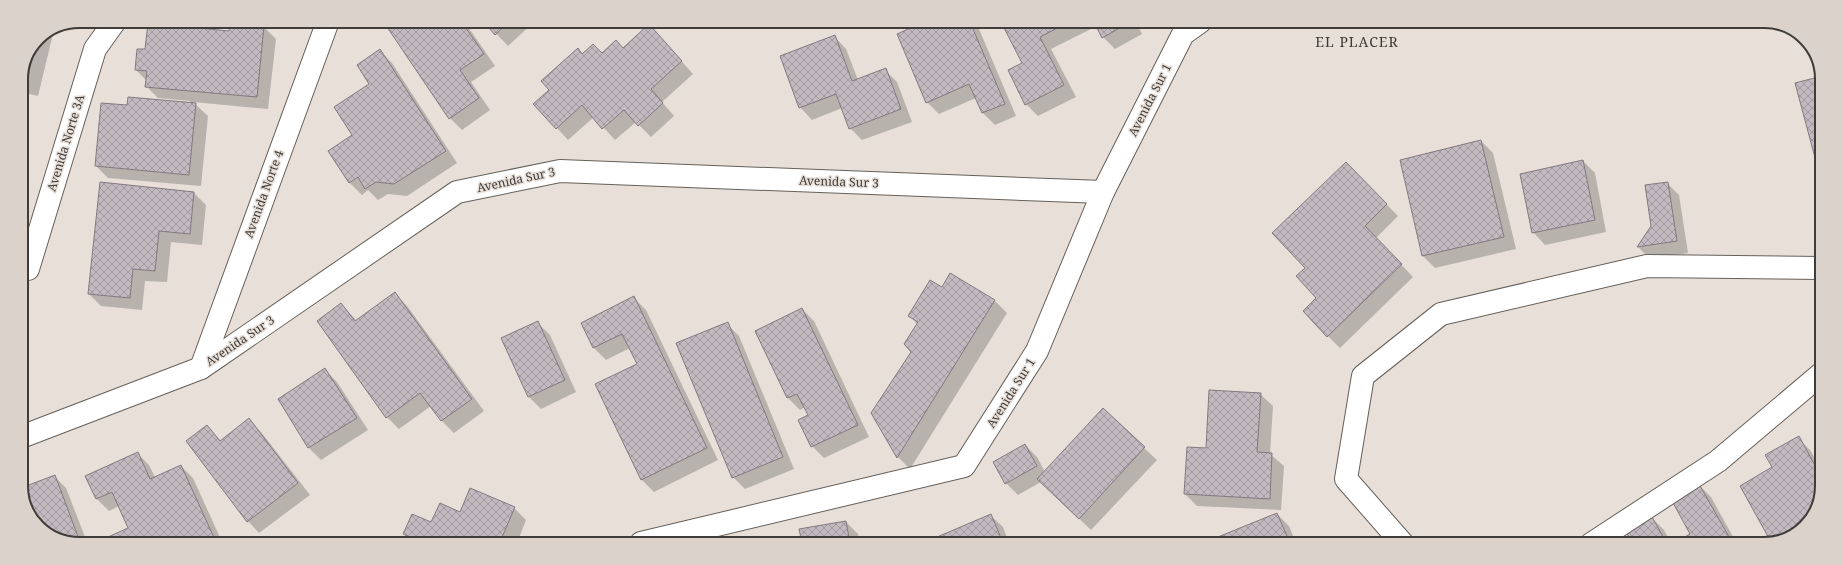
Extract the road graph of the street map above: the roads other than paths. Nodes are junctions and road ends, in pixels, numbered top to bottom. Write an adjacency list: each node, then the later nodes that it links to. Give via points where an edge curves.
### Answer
1 (109, 28): 6 (street, Avenida Norte 3A, via 95,49)
2 (325, 28): 7 (street, Avenida Norte 4)
3 (1192, 28): 4 (street, Avenida Sur 1, via 1183,34)
4 (1102, 192): 7 (street, Avenida Sur 3, via 560,170 457,192); 10 (street, Avenida Sur 1, via 1037,352 964,466)
5 (1815, 268): 11 (street, via 1647,266 1441,314 1363,376 1346,478)
6 (28, 269)
7 (201, 368): 9 (street, Avenida Sur 3)
8 (1815, 378): 12 (street, via 1718,461)
9 (28, 434)
10 (666, 537)
11 (1397, 537)
12 (1602, 537)

